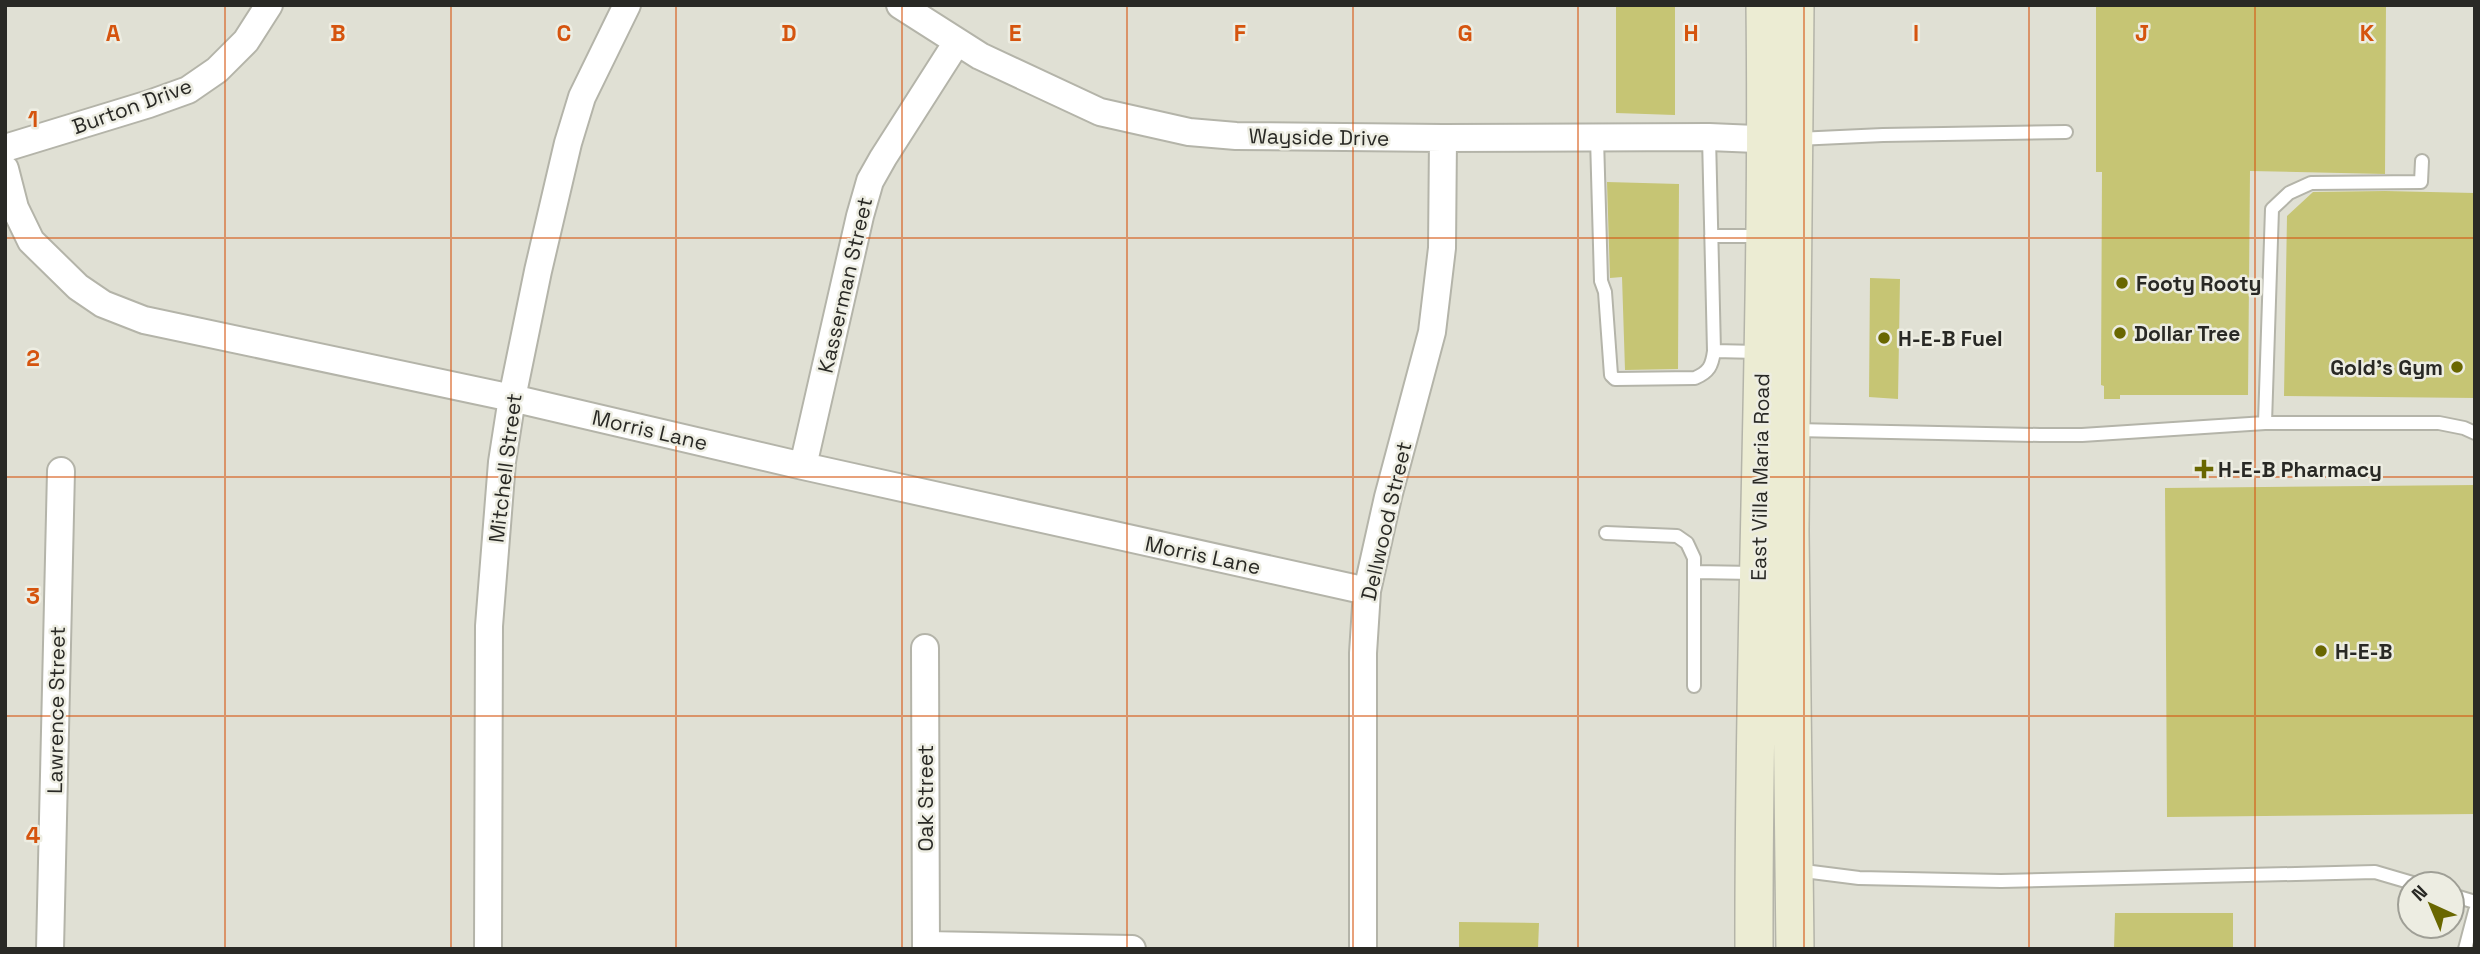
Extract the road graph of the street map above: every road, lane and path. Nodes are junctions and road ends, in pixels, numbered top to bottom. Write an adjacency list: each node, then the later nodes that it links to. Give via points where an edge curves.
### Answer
1 (268, 5): 12 (street, Burton Drive, via 246,41 217,71 188,90)
2 (626, 5): 19 (street, Mitchell Street, via 575,120)
3 (901, 5): 6 (street, Wayside Drive)
4 (1765, 5): 11 (main road, East Villa Maria Road)
5 (1795, 5): 11 (main road, East Villa Maria Road)
6 (957, 42): 9 (street, Wayside Drive, via 1100,112 1189,132); 23 (street, Kasserman Street, via 870,181)
7 (2066, 132): 11 (lane)
8 (1709, 137): 10 (street, Wayside Drive); 11 (street, Wayside Drive); 15 (lane)
9 (1443, 138): 10 (street, Wayside Drive); 28 (street, Dellwood Street, via 1442,248 1432,332)
10 (1597, 138): 17 (lane, via 1601,281 1611,375 1615,379 1695,378 1712,366)
11 (1780, 140): 16 (main road, East Villa Maria Road); 21 (main road, East Villa Maria Road)
12 (5, 148)
13 (2422, 161): 20 (lane, via 2421,181 2311,183 2289,193 2272,209)
14 (5, 169): 19 (street, Morris Lane, via 30,241 103,304 144,320)
15 (1712, 236): 16 (lane); 17 (lane)
16 (1765, 236): 18 (main road, East Villa Maria Road)
17 (1714, 351): 18 (lane)
18 (1763, 352): 27 (main road, East Villa Maria Road)
19 (512, 398): 23 (street, Morris Lane); 38 (street, Mitchell Street, via 502,462 489,626)
20 (2265, 423): 21 (lane, via 2082,435); 22 (lane, via 2439,423)
21 (1790, 430): 31 (main road, East Villa Maria Road)
22 (2475, 433)
23 (803, 466): 28 (street, Morris Lane)
24 (61, 471): 37 (street, Lawrence Street)
25 (1606, 533): 26 (lane, via 1677,536 1692,550)
26 (1695, 572): 27 (lane); 30 (lane)
27 (1757, 573): 41 (main road, East Villa Maria Road)
28 (1367, 590): 40 (street, Dellwood Street)
29 (925, 648): 34 (street, Oak Street)
30 (1694, 686)
31 (1793, 869): 32 (lane, via 1858,878 2001,881 2375,872); 42 (main road, East Villa Maria Road)
32 (2396, 878)
33 (2475, 911): 43 (lane)
34 (926, 947): 35 (street)
35 (982, 947): 36 (street)
36 (1049, 948): 39 (street)
37 (50, 949)
38 (488, 949)
39 (1132, 949)
40 (1363, 949)
41 (1754, 949)
42 (1795, 949)
43 (2465, 949)

